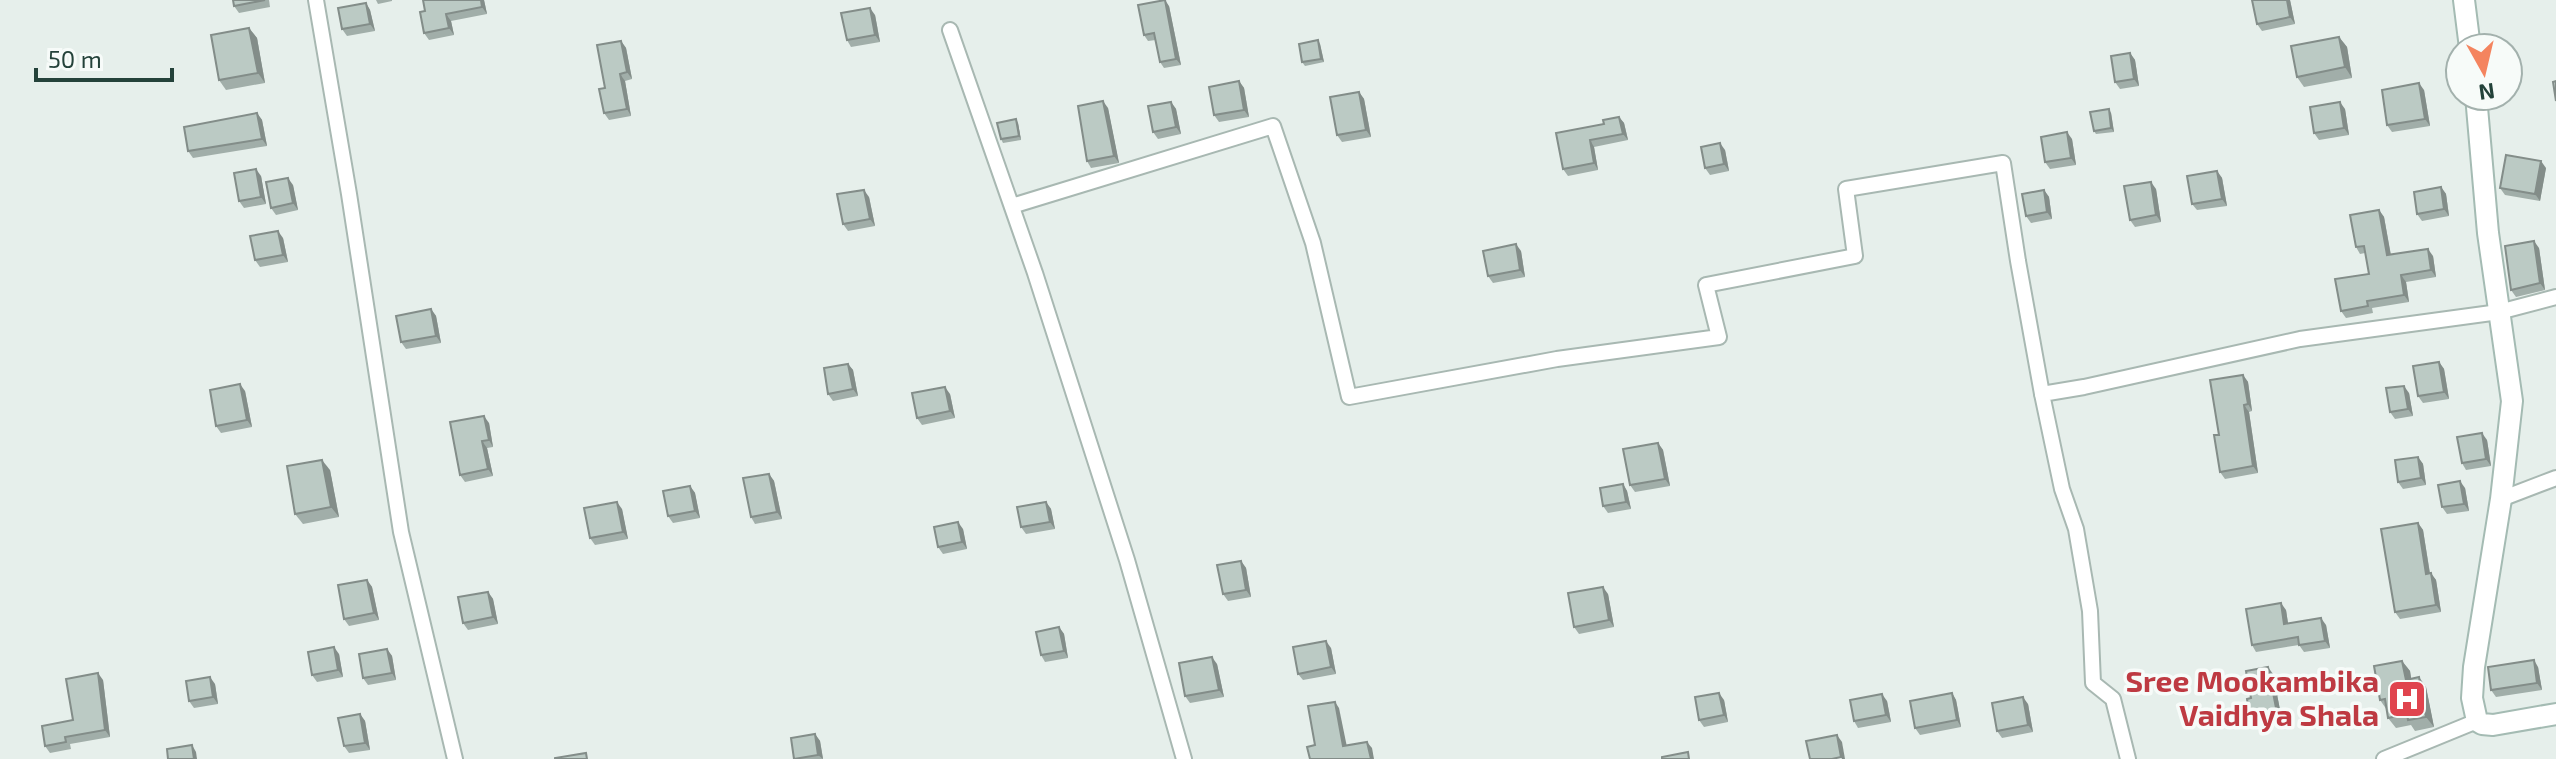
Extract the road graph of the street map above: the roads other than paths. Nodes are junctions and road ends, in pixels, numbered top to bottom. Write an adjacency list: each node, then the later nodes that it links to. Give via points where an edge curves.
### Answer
1 (316, 0): 14 (street, via 401,532)
2 (2464, 0): 4 (main road)
3 (950, 30): 6 (street)
4 (2468, 32)
5 (2477, 112): 8 (main road)
6 (1012, 206): 9 (street, via 1273,126 1313,243 1349,397 1557,359 1719,337 1706,285 1855,256 1846,189 2003,163); 15 (street, via 1127,560)
7 (2556, 297): 8 (street)
8 (2499, 312): 9 (street, via 2300,339); 11 (main road, via 2512,401)
9 (2042, 394): 16 (street, via 2076,529 2090,611 2093,683 2113,699)
10 (2556, 478): 11 (street)
11 (2501, 499): 13 (main road, via 2474,667)
12 (2556, 714): 13 (main road, via 2493,725)
13 (2477, 721): 17 (street)
14 (455, 759)
15 (1184, 759)
16 (2128, 759)
17 (2384, 759)

